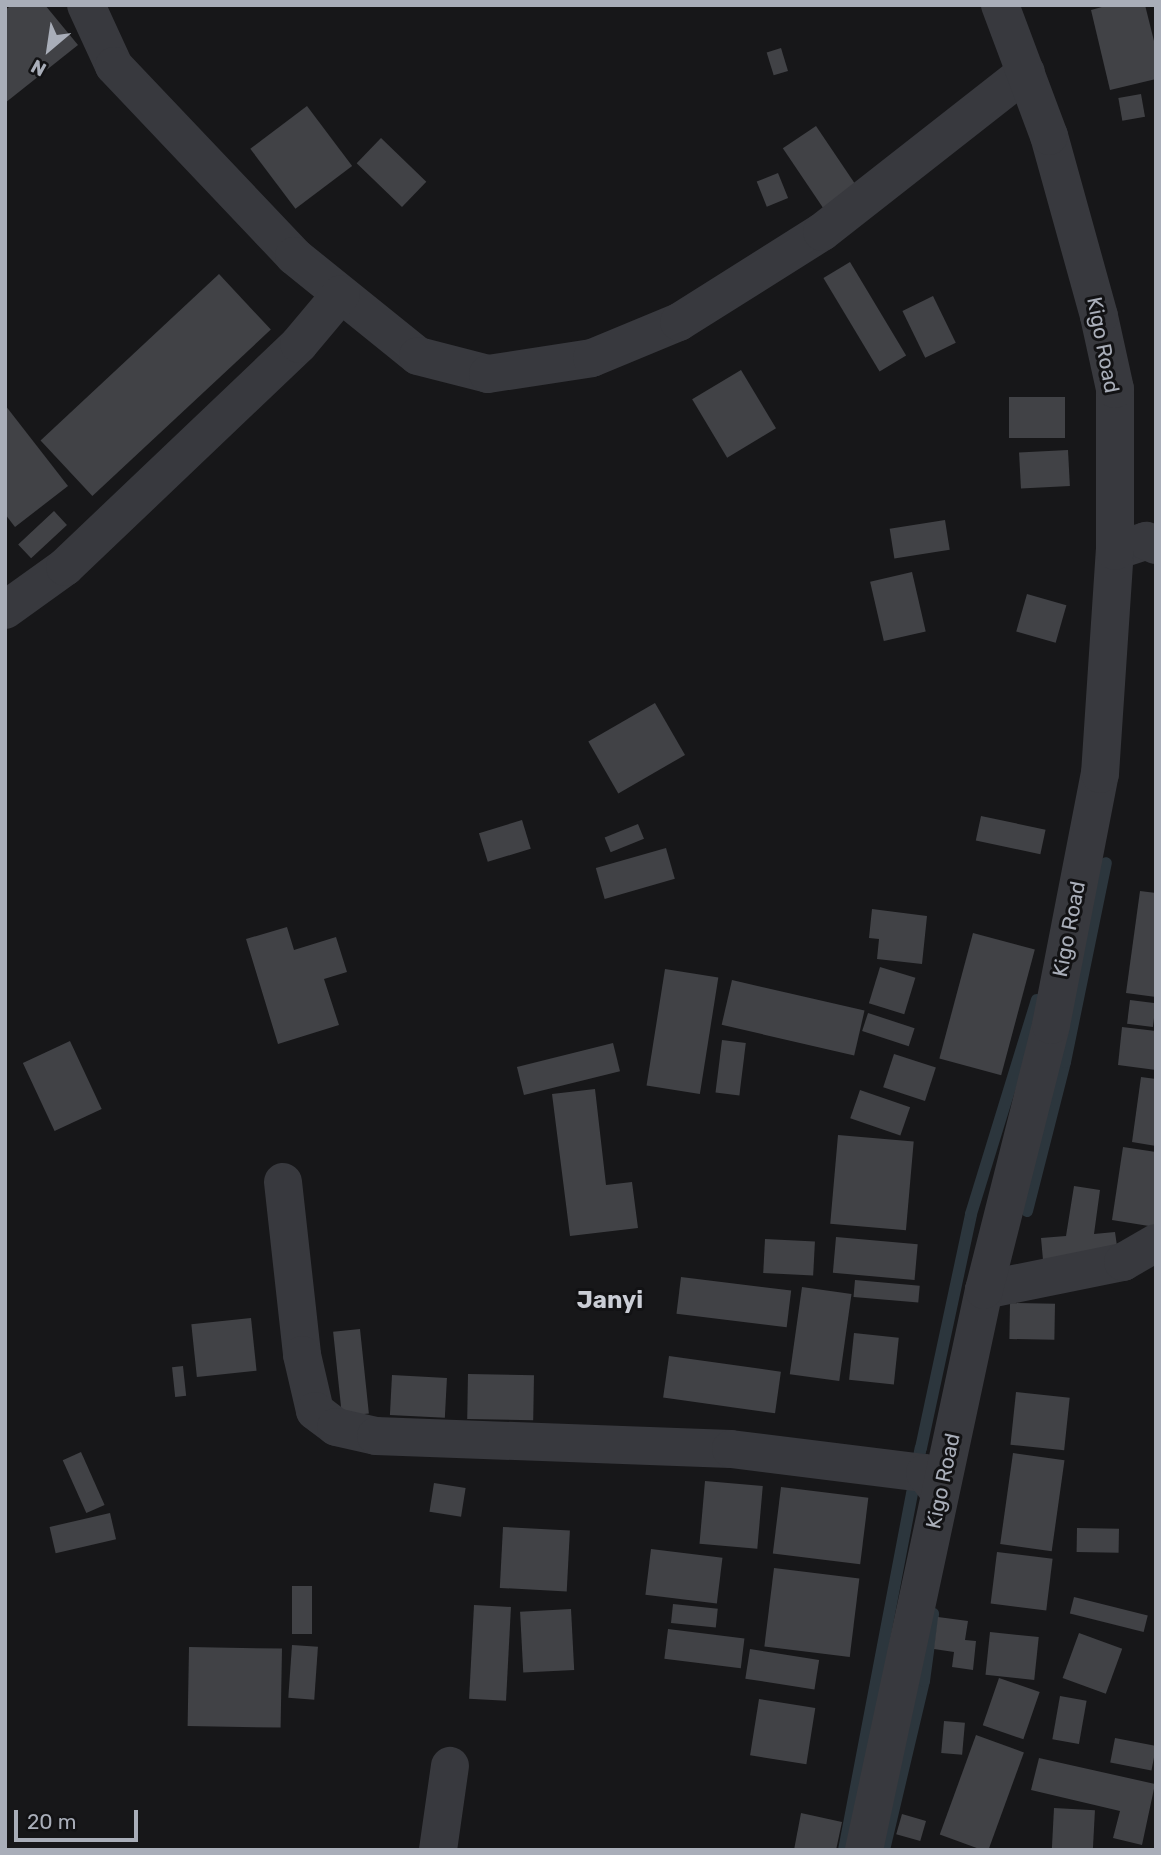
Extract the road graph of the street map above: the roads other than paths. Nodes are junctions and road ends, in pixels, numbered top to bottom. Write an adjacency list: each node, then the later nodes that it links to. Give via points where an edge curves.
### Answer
1 (86, 5): 4 (street, via 114,66 294,256)
2 (1000, 5): 3 (street, Kigo Road)
3 (1026, 72): 4 (street, via 822,232 679,322 592,358 488,374 418,356); 6 (street, Kigo Road, via 1071,213 1115,389)
4 (341, 294): 7 (street, via 299,344 65,567)
5 (1156, 545): 6 (street, via 1146,541)
6 (1115, 551): 10 (street, Kigo Road, via 1100,774 1048,1038)
7 (5, 610)
8 (283, 1182): 11 (street, via 302,1355 315,1411 336,1427 376,1437 731,1450 925,1473)
9 (1156, 1243): 10 (street, via 1123,1262)
10 (984, 1290): 11 (street, Kigo Road)
11 (940, 1493): 14 (street, Kigo Road)
12 (450, 1766): 13 (street)
13 (438, 1850)
14 (864, 1850)

